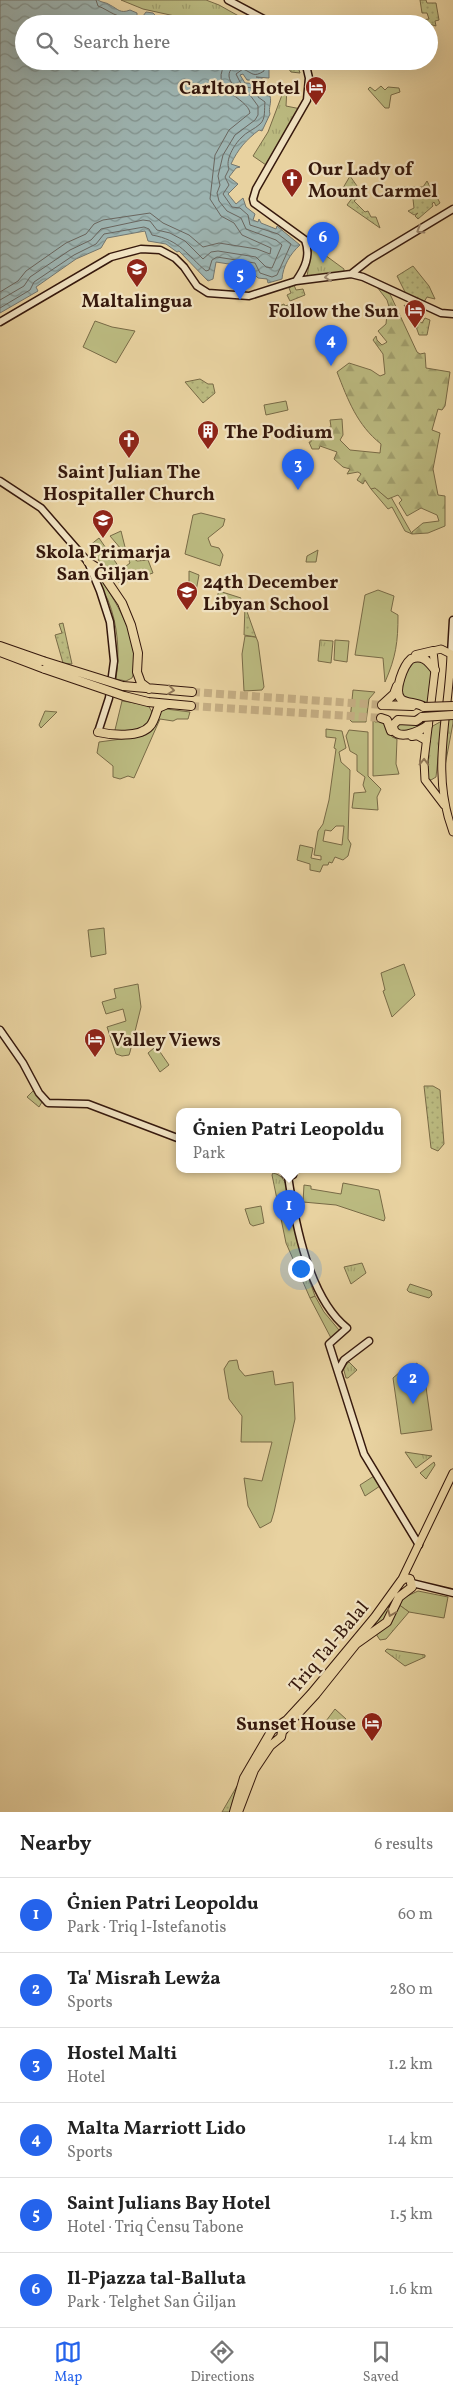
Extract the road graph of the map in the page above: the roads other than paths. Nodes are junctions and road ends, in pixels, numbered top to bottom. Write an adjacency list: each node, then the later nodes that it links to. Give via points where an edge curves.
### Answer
1 (228, 0): 2 (main road)
2 (256, 15)
3 (307, 70): 8 (main road, via 307,100 253,199 254,203 305,240 308,256)
4 (453, 209): 5 (main road, one-way to 5)
5 (360, 268): 6 (main road); 7 (main road)
6 (351, 274): 7 (main road); 8 (main road, one-way to 8)
7 (363, 276): 9 (main road, via 441,313)
8 (296, 281): 10 (main road, via 249,296 202,291 175,258 160,250 141,249 111,257)
9 (453, 313)
10 (0, 322)
11 (0, 481): 12 (main road, via 41,508)
12 (88, 562): 21 (highway, via 99,569 122,603 138,654); 34 (main road, via 106,604 113,646 113,676)
13 (453, 620): 14 (main road)
14 (452, 638): 16 (main road, via 448,645); 18 (main road)
15 (0, 646): 19 (highway)
16 (437, 650): 18 (main road); 20 (main road); 29 (highway, via 408,659 394,694 382,705)
17 (0, 652): 19 (highway)
18 (451, 654): 36 (main road)
19 (44, 665): 22 (highway, bridge); 25 (highway, bridge)
20 (435, 670): 29 (highway, via 427,660 411,658 398,690 402,701); 33 (main road)
21 (137, 672): 22 (highway, via 132,681); 23 (highway, via 141,683)
22 (123, 686): 23 (highway)
23 (149, 689): 24 (highway, one-way to 24)
24 (192, 692)
25 (148, 702): 26 (highway); 32 (highway, via 154,709)
26 (165, 704): 27 (highway); 32 (highway, via 158,708)
27 (191, 706)
28 (453, 706): 29 (highway, bridge)
29 (424, 707)
30 (453, 714): 31 (highway, bridge)
31 (422, 717): 33 (highway, via 397,720 393,725 394,731 402,735); 35 (highway, via 381,718 387,720 394,736 416,735)
32 (153, 719): 34 (highway, via 146,730 111,735)
33 (428, 726): 35 (main road)
34 (98, 732)
35 (426, 740): 37 (main road, one-way to 35)
36 (440, 774): 37 (main road, via 438,780); 38 (main road)
37 (427, 782): 38 (main road)
38 (444, 805): 39 (main road)
39 (453, 832)
40 (0, 1030): 41 (main road, via 48,1103 88,1104)
41 (176, 1137)
42 (286, 1173): 44 (main road)
43 (293, 1173): 44 (main road)
44 (288, 1176): 46 (main road, via 300,1237 318,1294 335,1318 347,1328 329,1344)
45 (369, 1341): 47 (main road)
46 (335, 1359): 47 (main road); 48 (main road)
47 (344, 1360): 48 (main road)
48 (338, 1371): 50 (main road, via 364,1454)
49 (453, 1473): 51 (main road)
50 (407, 1526): 51 (main road, via 418,1534); 52 (main road)
51 (424, 1533): 52 (main road)
52 (419, 1545): 53 (main road)
53 (412, 1560): 54 (main road); 55 (main road)
54 (401, 1581): 55 (highway, via 407,1578); 55 (highway, via 401,1588); 57 (highway, Triq Tal-Balal, via 375,1618)
55 (410, 1585): 56 (main road); 57 (highway, Triq Tal-Balal, one-way to 57, via 398,1597 387,1622 356,1644)
56 (453, 1593)
57 (277, 1733): 58 (highway, Triq Tal-Balal, via 244,1778); 59 (highway, Triq Tal-Balal, via 254,1770)
58 (234, 1812)
59 (238, 1812)

